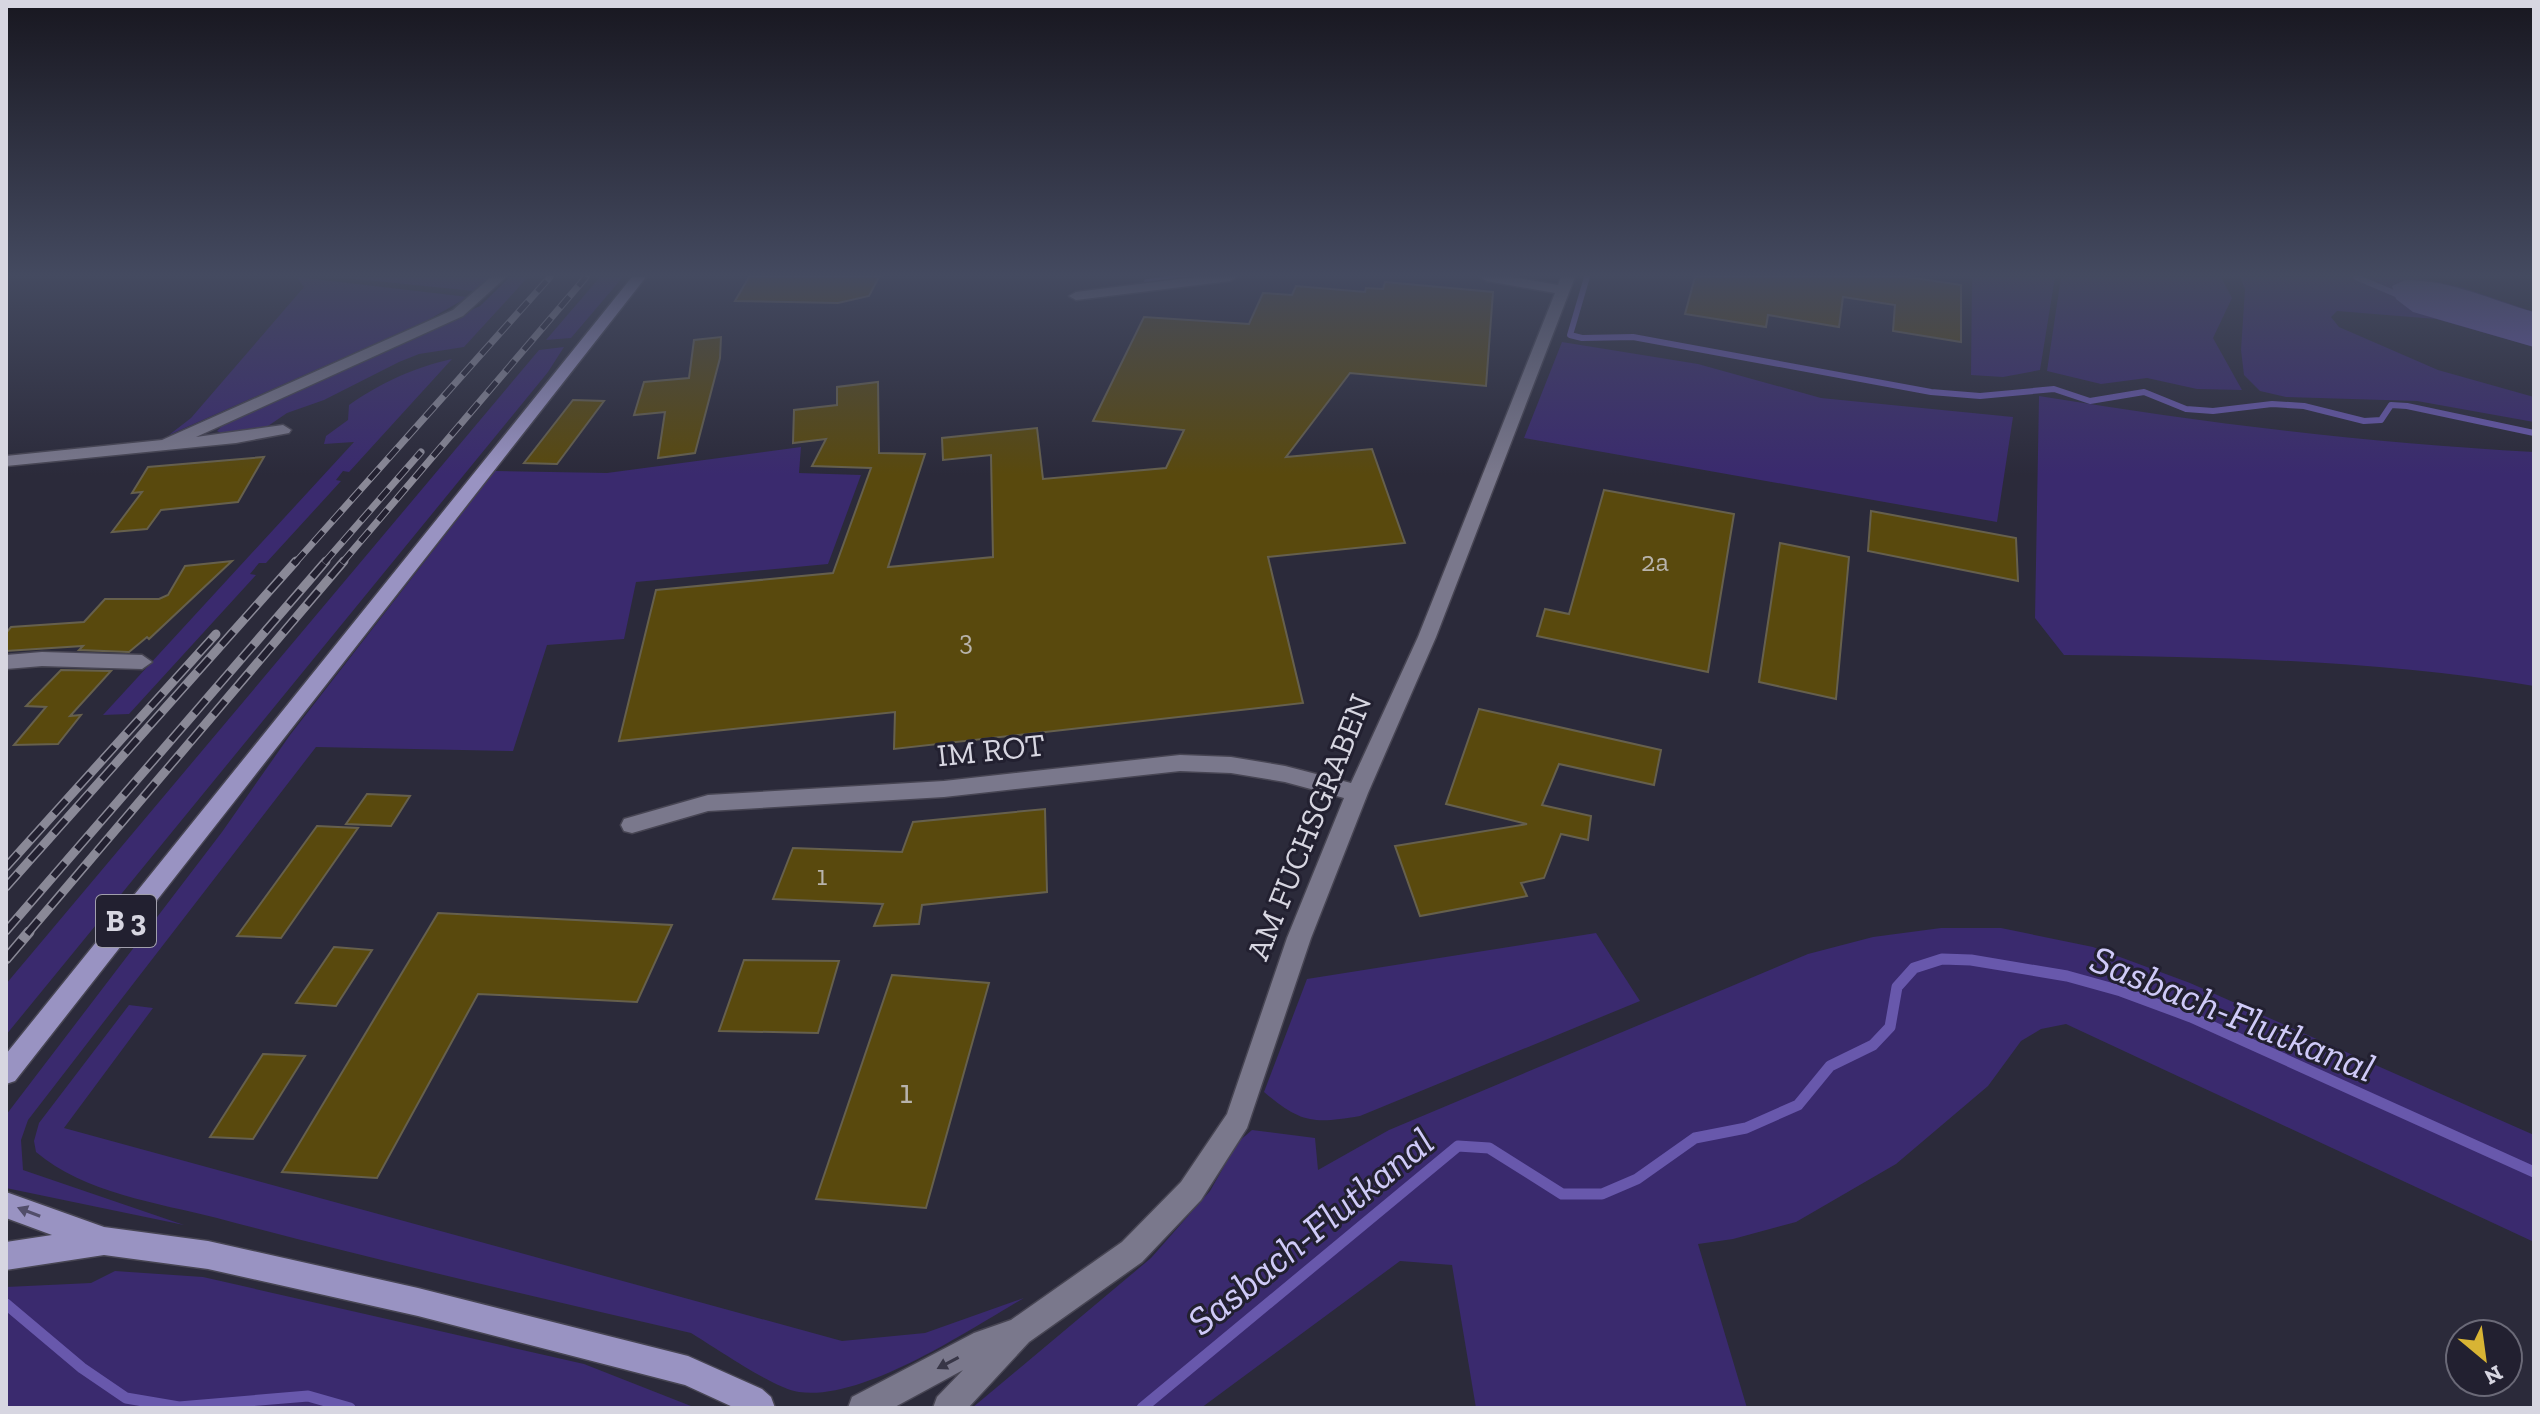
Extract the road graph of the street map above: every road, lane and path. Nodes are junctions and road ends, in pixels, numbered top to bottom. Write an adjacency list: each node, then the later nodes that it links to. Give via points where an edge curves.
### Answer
1 (392, 343): 5 (street)
2 (587, 343): 11 (main road, B 3)
3 (1543, 343): 9 (street, AM FUCHSGRABEN, via 1427,637)
4 (283, 430): 5 (street)
5 (168, 444): 6 (street)
6 (6, 461)
7 (6, 662): 8 (street)
8 (142, 662)
9 (1357, 793): 10 (street, IM ROT, via 1285,774 1180,763 944,789 708,803); 15 (street, AM FUCHSGRABEN, via 1299,938 1238,1120 1191,1191 1132,1252)
10 (632, 825)
11 (6, 1073)
12 (6, 1205): 13 (main road, one-way to 12)
13 (104, 1241): 14 (main road); 16 (main road, via 208,1255 418,1302 688,1371)
14 (6, 1256)
15 (1019, 1332): 17 (street, AM FUCHSGRABEN, one-way to 17, via 984,1343); 18 (street, AM FUCHSGRABEN)
16 (760, 1408)
17 (863, 1408)
18 (948, 1408)

